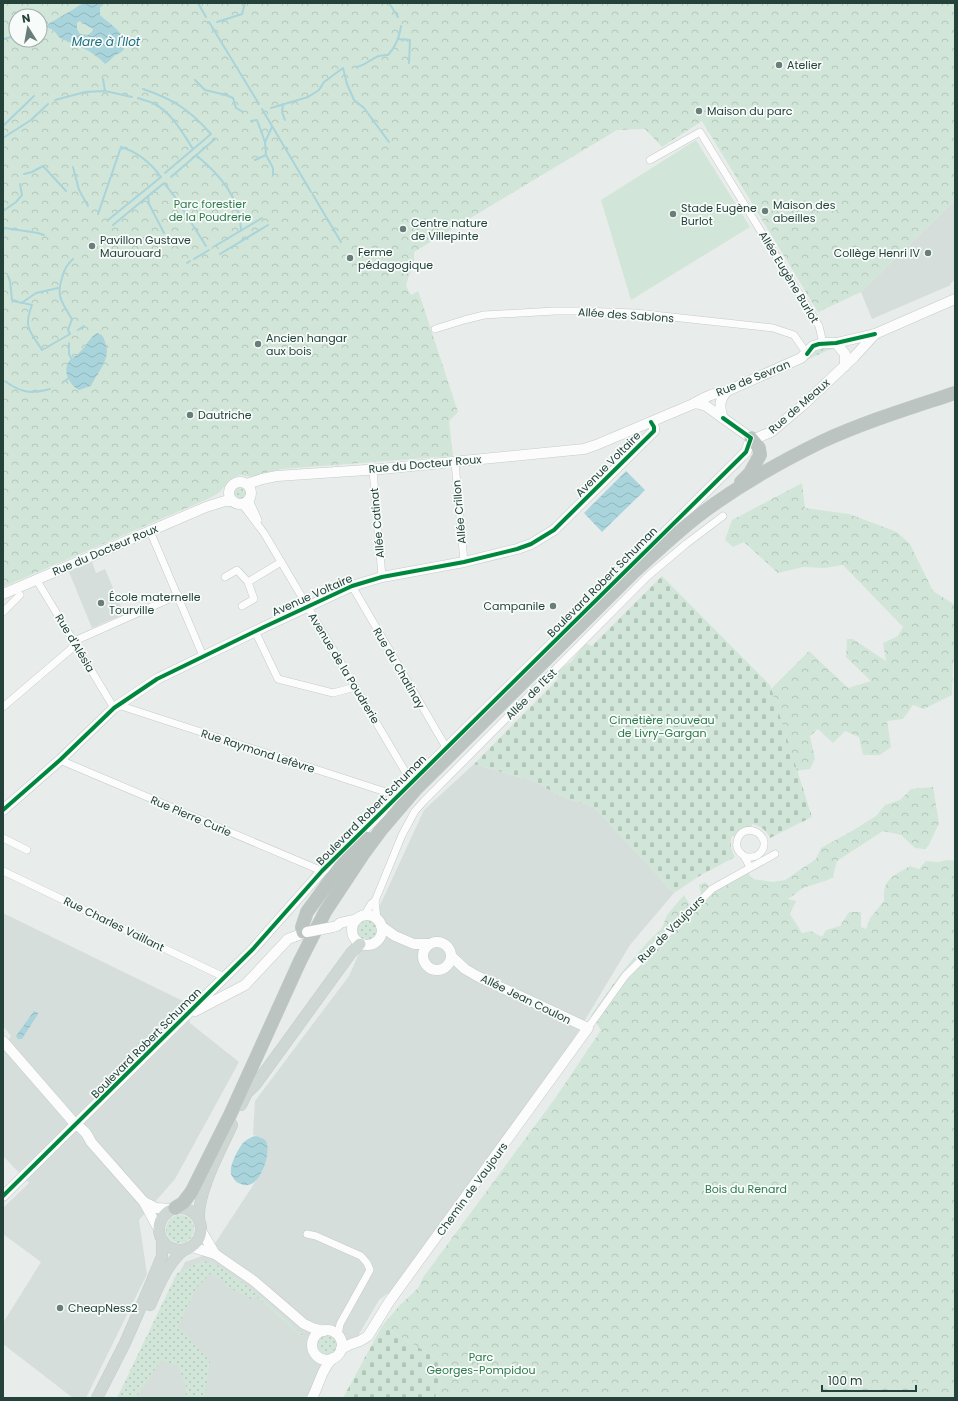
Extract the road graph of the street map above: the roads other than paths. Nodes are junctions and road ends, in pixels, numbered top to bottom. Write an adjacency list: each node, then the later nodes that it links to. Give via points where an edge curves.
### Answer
1 (650, 160): 5 (street, Allée Eugène Burlot, via 700,132 819,326)
2 (955, 299): 4 (street)
3 (435, 329): 7 (street, Allée des Sablons, via 484,315 561,311 635,313 773,328 794,335)
4 (875, 334): 6 (street); 8 (street, Rue de Meaux)
5 (824, 343): 6 (street); 7 (street, Rue de Sevran, via 814,346)
6 (836, 343): 8 (street, via 845,354)
7 (807, 354): 9 (street, Rue de Sevran)
8 (845, 366): 15 (street, Rue de Meaux, via 771,432)
9 (727, 391): 12 (street, Rue de Sevran); 13 (street, via 720,401)
10 (955, 393): 20 (highway, via 822,442 754,478)
11 (955, 401): 77 (highway, via 845,441 793,465 687,532 638,577 431,784 369,856 333,912 308,958)
12 (695, 403): 13 (street, via 706,406); 14 (street, Rue de Sevran)
13 (724, 418): 15 (street)
14 (651, 422): 16 (street, Rue du Docteur Roux, via 584,449); 25 (street, Avenue Voltaire, via 654,431 554,530 517,549)
15 (751, 438): 20 (highway, via 759,448 757,462 750,473 728,490); 43 (street, Boulevard Robert Schuman, via 746,452)
16 (455, 462): 17 (street, Rue du Docteur Roux); 25 (street, Allée Crillon)
17 (372, 470): 19 (street, Rue du Docteur Roux, via 294,476 262,485); 27 (street, Allée Catinat)
18 (229, 491): 19 (street, via 229,495); 19 (street, Rue du Docteur Roux, via 234,484 242,482); 21 (street, Rue du Docteur Roux)
19 (244, 497): 21 (street, Rue du Docteur Roux); 24 (street, Avenue de la Poudrerie)
20 (719, 501): 46 (highway, via 698,515 634,572 441,764)
21 (206, 507): 23 (street, Rue du Docteur Roux)
22 (723, 516): 55 (street, Allée de l'Est, via 648,576 424,800 402,835)
23 (150, 531): 28 (street, Rue du Docteur Roux); 33 (street)
24 (281, 562): 29 (street); 35 (street, Avenue de la Poudrerie)
25 (464, 562): 27 (street, Avenue Voltaire)
26 (225, 577): 29 (street, via 237,570)
27 (382, 577): 30 (street, Avenue Voltaire)
28 (36, 579): 31 (street, Rue du Docteur Roux); 38 (street, Rue d'Alésia)
29 (248, 582): 34 (street, via 254,599)
30 (352, 586): 35 (street, Avenue Voltaire); 43 (street, Rue du Chatinay)
31 (3, 594)
32 (20, 595): 36 (street)
33 (178, 595): 38 (street, via 83,637); 39 (street)
34 (242, 606)
35 (307, 606): 37 (street, Avenue Voltaire); 40 (street, Avenue de la Poudrerie)
36 (3, 612)
37 (255, 631): 39 (street, Avenue Voltaire); 40 (street, via 278,679 333,693)
38 (74, 644): 41 (street); 42 (street, Rue d'Alésia)
39 (203, 656): 42 (street, Avenue Voltaire, via 157,680)
40 (355, 687): 45 (street, Avenue de la Poudrerie)
41 (3, 706)
42 (116, 707): 44 (street, Avenue Voltaire); 46 (street, Rue Raymond Lefèvre)
43 (447, 749): 45 (street, Boulevard Robert Schuman)
44 (60, 760): 47 (street, Avenue Voltaire); 54 (street, Rue Pierre Curie)
45 (412, 783): 46 (street, Boulevard Robert Schuman)
46 (399, 802): 54 (street, Boulevard Robert Schuman); 56 (highway, via 350,855); 81 (highway, via 325,912 296,968 230,1115 192,1191)
47 (3, 810)
48 (3, 838): 50 (street)
49 (764, 846): 51 (street, via 758,856); 51 (street, via 761,835 751,830 744,831 739,836 736,846); 52 (street, Rue de Vaujours, via 773,855)
50 (27, 850)
51 (744, 856): 52 (street)
52 (750, 868): 75 (street, Rue de Vaujours, via 712,889 625,976)
53 (3, 871): 72 (street, Rue Charles Vaillant)
54 (322, 871): 72 (street, Boulevard Robert Schuman, via 253,949)
55 (375, 900): 57 (street, Allée de l'Est); 58 (street, Allée de l'Est)
56 (307, 912): 60 (highway, via 302,927); 64 (street)
57 (360, 918): 58 (street, via 370,916); 59 (street); 61 (street, via 353,925)
58 (379, 923): 62 (street); 63 (street, via 382,932)
59 (335, 926): 60 (street, bridge); 61 (street)
60 (305, 932): 64 (street)
61 (352, 932): 65 (street)
62 (395, 936): 63 (street); 66 (street)
63 (380, 939): 65 (street, via 370,945)
64 (288, 940): 73 (street, via 245,985)
65 (360, 944): 77 (main road)
66 (414, 944): 67 (street); 68 (street)
67 (428, 944): 68 (street); 69 (street, via 443,943 449,948)
68 (423, 955): 70 (street, via 424,963 430,968 436,970)
69 (451, 956): 70 (street); 71 (street, Allée Jean Coulon)
70 (446, 967): 71 (street, Allée Jean Coulon)
71 (465, 969): 75 (street, Allée Jean Coulon)
72 (221, 980): 73 (street, via 224,989); 74 (street, Boulevard Robert Schuman)
73 (234, 992): 74 (street)
74 (186, 1016): 78 (street, Boulevard Robert Schuman)
75 (588, 1028): 91 (street, Chemin de Vaujours, via 389,1302 368,1336 351,1344)
76 (3, 1041): 78 (street)
77 (247, 1093): 82 (main road, via 213,1166 198,1209)
78 (76, 1125): 79 (street, Boulevard Robert Schuman); 80 (street, via 77,1133 91,1142)
79 (3, 1196)
80 (144, 1202): 81 (street, via 156,1208); 85 (street)
81 (174, 1208): 82 (main road, via 188,1209); 85 (main road, via 162,1217 159,1224)
82 (199, 1217): 83 (main road)
83 (202, 1232): 86 (main road, via 200,1238); 87 (street)
84 (307, 1234): 91 (street, via 361,1256 370,1270 340,1324)
85 (160, 1235): 86 (main road, via 171,1248); 95 (main road, via 162,1256 125,1343)
86 (188, 1248): 87 (street); 96 (main road, via 177,1255 170,1264)
87 (215, 1254): 88 (street, via 254,1281)
88 (304, 1324): 89 (street); 90 (street)
89 (324, 1331): 90 (street); 91 (street, via 329,1330)
90 (313, 1341): 92 (street, via 313,1349)
91 (340, 1341): 93 (street, via 339,1353)
92 (317, 1356): 93 (street, via 325,1360); 94 (street)
93 (333, 1358): 94 (street)
94 (323, 1370): 97 (street)
95 (98, 1398)
96 (106, 1398)
97 (312, 1398)

